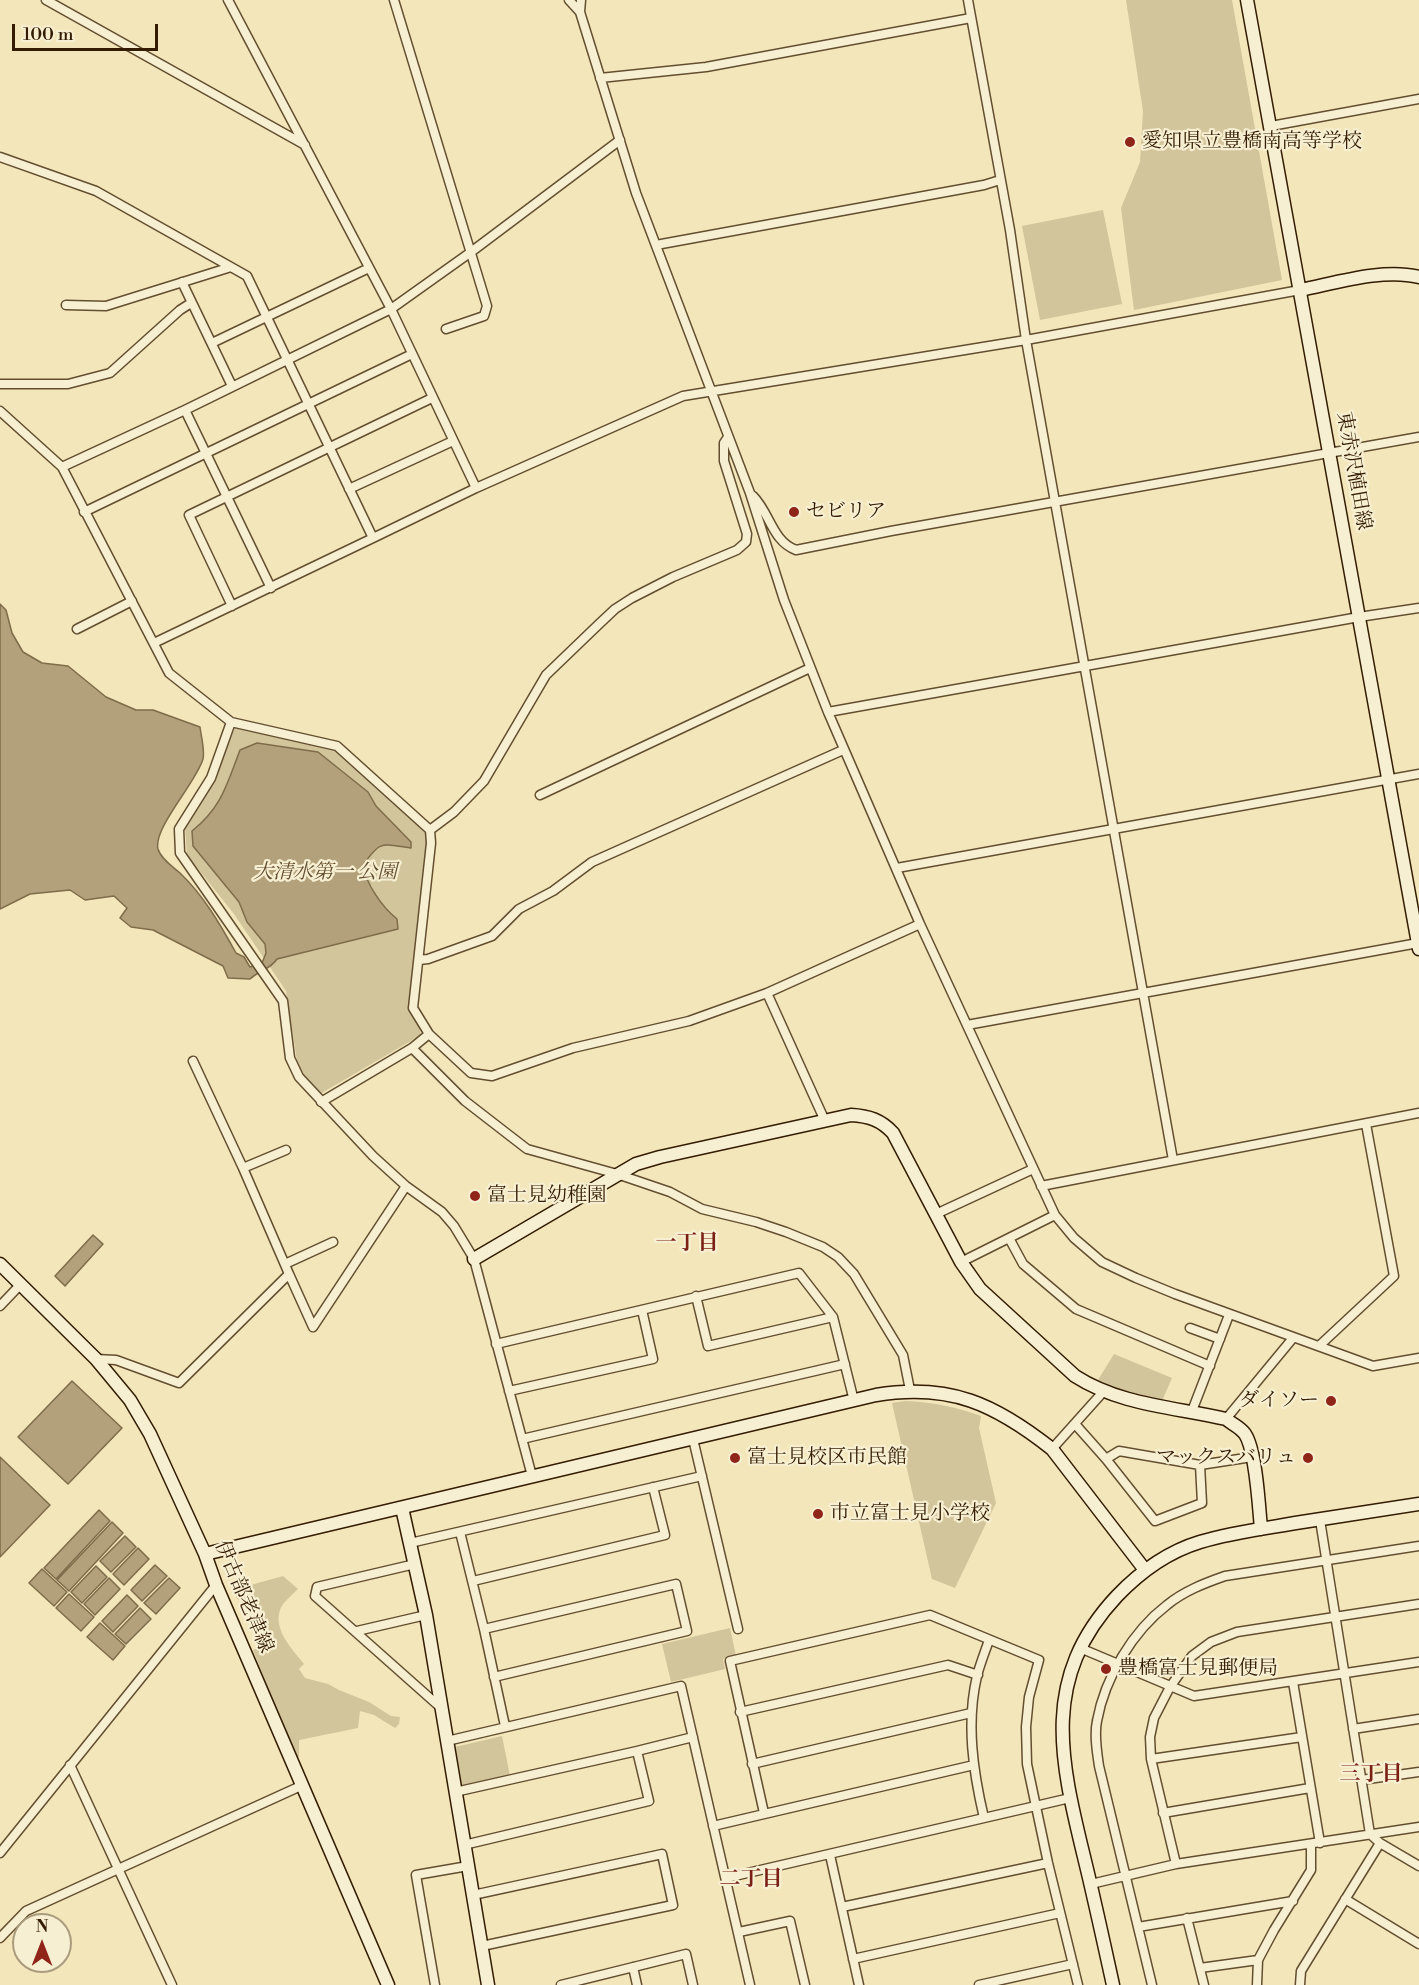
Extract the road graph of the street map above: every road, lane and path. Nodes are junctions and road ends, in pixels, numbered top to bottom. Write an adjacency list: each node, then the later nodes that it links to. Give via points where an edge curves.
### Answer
1 (46, 0): 14 (street)
2 (228, 0): 14 (street)
3 (394, 0): 18 (street)
4 (569, 0): 8 (street)
5 (581, 0): 8 (street)
6 (968, 0): 9 (street)
7 (1247, 0): 12 (street, 東赤沢植田線)
8 (580, 12): 10 (street)
9 (971, 18): 10 (street, via 706,67); 16 (street)
10 (600, 78): 13 (street)
11 (1419, 99): 12 (street)
12 (1271, 126): 23 (street, 東赤沢植田線)
13 (620, 140): 17 (street); 18 (street)
14 (305, 145): 20 (street)
15 (0, 157): 19 (street, via 96,192)
16 (1000, 180): 17 (street); 29 (street)
17 (656, 245): 35 (street)
18 (471, 252): 26 (street); 28 (street, via 486,312 478,319)
19 (231, 267): 22 (street); 27 (street, via 246,276)
20 (369, 268): 26 (street); 27 (street)
21 (1419, 277): 23 (street, via 1384,275)
22 (182, 282): 24 (street); 25 (street, via 106,306)
23 (1300, 290): 29 (street); 44 (street, 東赤沢植田線)
24 (191, 303): 30 (street); 33 (street, via 110,373 68,384)
25 (66, 305)
26 (390, 309): 31 (street); 32 (street)
27 (266, 318): 30 (street); 32 (street)
28 (446, 329)
29 (1026, 340): 35 (street); 51 (street)
30 (212, 344): 34 (street)
31 (412, 354): 36 (street); 37 (street)
32 (288, 360): 34 (street); 37 (street)
33 (0, 384)
34 (232, 386): 38 (street)
35 (712, 392): 40 (street); 47 (street, via 683,396)
36 (432, 398): 42 (street); 43 (street)
37 (308, 404): 43 (street); 45 (street)
38 (185, 410): 45 (street); 46 (street)
39 (0, 411): 46 (street)
40 (728, 437): 49 (street); 70 (street, via 724,442 724,460 747,534 746,542 737,550 673,577 615,609 546,675 484,781)
41 (1419, 437): 44 (street)
42 (453, 441): 47 (street); 48 (street)
43 (328, 447): 48 (street); 50 (street)
44 (1329, 452): 51 (street); 58 (street, 東赤沢植田線)
45 (205, 454): 50 (street); 52 (street)
46 (62, 467): 52 (street)
47 (476, 488): 53 (street)
48 (349, 489): 53 (street)
49 (750, 492): 51 (street, via 779,539 796,550); 62 (street)
50 (227, 496): 54 (street); 56 (street, via 189,515)
51 (1056, 502): 61 (street)
52 (84, 512): 55 (street)
53 (373, 538): 54 (street)
54 (271, 588): 56 (street)
55 (132, 601): 59 (street); 60 (street)
56 (232, 606): 60 (street)
57 (1419, 608): 58 (street)
58 (1359, 617): 61 (street); 67 (street, 東赤沢植田線)
59 (77, 629)
60 (154, 643): 64 (street, via 169,673)
61 (1085, 667): 63 (street); 69 (street)
62 (810, 668): 63 (street); 68 (street)
63 (828, 712): 65 (street)
64 (231, 722): 70 (street, via 337,746); 81 (street, via 211,778 179,829 180,853 283,1001 290,1058 299,1077)
65 (843, 750): 71 (street); 74 (street, via 592,862 553,891 519,909 492,936)
66 (1419, 774): 67 (street)
67 (1388, 780): 69 (street); 73 (street, 東赤沢植田線)
68 (540, 795)
69 (1114, 828): 71 (street); 76 (street)
70 (430, 830): 74 (street)
71 (897, 868): 72 (street)
72 (920, 924): 75 (street); 77 (street)
73 (1418, 946): 76 (street)
74 (419, 960): 78 (street, via 413,1008)
75 (767, 993): 78 (street, via 689,1021 573,1048 492,1076 471,1073); 83 (street)
76 (1144, 993): 77 (street); 86 (street)
77 (967, 1025): 88 (street)
78 (429, 1034): 79 (street)
79 (412, 1048): 81 (street); 89 (street, via 465,1101 527,1149)
80 (193, 1061): 87 (street)
81 (321, 1101): 90 (street)
82 (1419, 1113): 84 (street)
83 (825, 1121): 89 (street, via 660,1157); 92 (street, via 851,1115 874,1118 885,1125)
84 (1366, 1124): 86 (street); 111 (street, via 1395,1276)
85 (286, 1150): 87 (street)
86 (1173, 1160): 91 (street)
87 (243, 1168): 99 (street)
88 (1033, 1169): 91 (street); 92 (street)
89 (617, 1174): 96 (street); 116 (street, via 670,1192 702,1209 786,1232 838,1257 854,1274 903,1355)
90 (406, 1186): 96 (street, via 442,1212); 100 (street, via 314,1327)
91 (1041, 1186): 93 (street)
92 (936, 1214): 97 (street)
93 (1055, 1215): 94 (street); 105 (street, via 1102,1262)
94 (1009, 1238): 97 (street); 115 (street, via 1023,1263 1076,1309)
95 (333, 1242): 99 (street)
96 (474, 1259): 110 (street)
97 (961, 1262): 118 (street, via 993,1303 1075,1376)
98 (0, 1264): 101 (street, 伊古部老津線)
99 (285, 1264): 100 (street)
100 (289, 1274): 113 (street, via 179,1383 116,1360)
101 (21, 1284): 103 (street); 113 (street, 伊古部老津線)
102 (696, 1296): 104 (street); 106 (street, via 799,1273); 106 (street, via 708,1346)
103 (0, 1306)
104 (642, 1310): 110 (street); 117 (street, via 653,1359)
105 (1229, 1315): 108 (street); 109 (street)
106 (833, 1317): 114 (street)
107 (1190, 1328): 109 (street)
108 (1293, 1338): 111 (street); 121 (street)
109 (1220, 1339): 115 (street)
110 (496, 1344): 117 (street)
111 (1318, 1346): 112 (street, via 1373,1366)
112 (1419, 1358)
113 (96, 1359): 139 (street, 伊古部老津線, via 141,1417)
114 (845, 1364): 119 (street); 123 (street)
115 (1210, 1366): 120 (street)
116 (910, 1390): 119 (street); 125 (street, via 948,1394 988,1407 1012,1419)
117 (509, 1391): 123 (street)
118 (1103, 1392): 120 (street, via 1128,1401); 122 (street)
119 (854, 1401): 124 (street)
120 (1192, 1412): 121 (street)
121 (1226, 1419): 126 (street, via 1245,1434)
122 (1075, 1424): 125 (street); 127 (street)
123 (522, 1440): 129 (street)
124 (693, 1440): 129 (street); 130 (street)
125 (1052, 1449): 142 (street)
126 (1252, 1458): 128 (street); 135 (street)
127 (1106, 1459): 128 (street, via 1119,1451); 128 (street, via 1155,1521 1202,1503)
128 (1200, 1465)
129 (532, 1476): 133 (street)
130 (702, 1476): 131 (street); 149 (street)
131 (652, 1487): 136 (street); 143 (street, via 665,1535)
132 (1419, 1504): 134 (street)
133 (402, 1508): 137 (street); 139 (street)
134 (1320, 1520): 135 (street); 140 (street)
135 (1262, 1528): 142 (street, via 1177,1550)
136 (460, 1532): 137 (street); 143 (street)
137 (410, 1543): 141 (street)
138 (1419, 1546): 140 (street)
139 (205, 1554): 144 (street, 伊古部老津線)
140 (1326, 1560): 147 (street); 154 (street, via 1225,1576 1195,1588 1150,1621)
141 (415, 1564): 146 (street); 150 (street, via 316,1587 315,1596)
142 (1145, 1570): 152 (street, via 1108,1606)
143 (473, 1581): 148 (street)
144 (216, 1585): 172 (street); 176 (street, 伊古部老津線)
145 (1419, 1604): 147 (street)
146 (426, 1615): 150 (street); 160 (street)
147 (1334, 1617): 155 (street); 159 (street, via 1237,1632 1211,1642 1192,1656)
148 (484, 1629): 157 (street); 157 (street, via 676,1584 687,1631)
149 (738, 1629)
150 (357, 1631): 160 (street)
151 (989, 1640): 156 (street); 161 (street, via 930,1615 730,1661); 180 (street, via 1039,1660 1026,1727 1027,1764)
152 (1080, 1648): 154 (street); 179 (street, via 1064,1705 1061,1734)
153 (1419, 1662): 155 (street)
154 (1119, 1664): 159 (street); 197 (street, via 1097,1722 1096,1747)
155 (1345, 1674): 158 (street); 165 (street)
156 (978, 1675): 161 (street, via 948,1665); 162 (street)
157 (494, 1677): 164 (street)
158 (1293, 1682): 159 (street, via 1194,1696); 167 (street)
159 (1170, 1687): 170 (street, via 1154,1718)
160 (440, 1707): 168 (street)
161 (740, 1712): 171 (street)
162 (971, 1713): 171 (street); 173 (street)
163 (1419, 1719): 165 (street)
164 (505, 1726): 166 (street, via 681,1686); 168 (street)
165 (1353, 1729): 175 (street)
166 (693, 1737): 169 (street); 184 (street)
167 (1302, 1737): 170 (street); 177 (street)
168 (447, 1740): 178 (street)
169 (637, 1750): 178 (street); 189 (street, via 649,1801)
170 (1151, 1759): 182 (street)
171 (752, 1764): 181 (street)
172 (70, 1765): 190 (street); 196 (street)
173 (974, 1765): 181 (street); 183 (street)
174 (1419, 1772): 175 (street)
175 (1361, 1780): 186 (street)
176 (303, 1785): 196 (street); 217 (street, 伊古部老津線)
177 (1310, 1788): 182 (street); 187 (street)
178 (455, 1792): 189 (street)
179 (1070, 1798): 180 (street); 199 (street)
180 (1036, 1806): 183 (street); 192 (street)
181 (764, 1813): 184 (street)
182 (1163, 1813): 193 (street)
183 (984, 1818): 191 (street)
184 (713, 1826): 198 (street)
185 (1419, 1827): 186 (street)
186 (1370, 1834): 187 (street); 188 (street)
187 (1316, 1843): 193 (street); 202 (street, via 1311,1870)
188 (1380, 1843): 195 (street); 201 (street)
189 (464, 1845): 194 (street)
190 (0, 1853)
191 (830, 1855): 198 (street); 203 (street)
192 (1048, 1863): 203 (street); 204 (street)
193 (1176, 1864): 197 (street)
194 (468, 1866): 200 (street); 218 (street, via 416,1875)
195 (1419, 1866)
196 (118, 1868): 208 (street, via 26,1911); 216 (street)
197 (1125, 1876): 199 (street); 206 (street)
198 (726, 1878): 207 (street)
199 (1091, 1884): 228 (street)
200 (473, 1895): 210 (street); 210 (street, via 662,1854 674,1905)
201 (1345, 1899): 209 (street); 232 (street, via 1301,1971)
202 (1293, 1901): 205 (street); 212 (street)
203 (842, 1907): 211 (street)
204 (1060, 1913): 211 (street); 213 (street)
205 (1187, 1918): 206 (street); 215 (street)
206 (1138, 1927): 229 (street)
207 (739, 1932): 223 (street); 224 (street, via 790,1921)
208 (0, 1938)
209 (1419, 1944)
210 (482, 1946): 219 (street)
211 (853, 1959): 225 (street)
212 (1258, 1960): 215 (street); 231 (street)
213 (1073, 1964): 226 (street); 227 (street)
214 (633, 1967): 220 (street); 221 (street); 222 (street, via 686,1954)
215 (1200, 1968): 230 (street)
216 (172, 1985)
217 (388, 1985)
218 (435, 1985)
219 (488, 1985)
220 (561, 1985)
221 (637, 1985)
222 (693, 1985)
223 (750, 1985)
224 (805, 1985)
225 (859, 1985)
226 (980, 1985)
227 (1078, 1985)
228 (1113, 1985)
229 (1152, 1985)
230 (1204, 1985)
231 (1257, 1985)
232 (1300, 1985)

